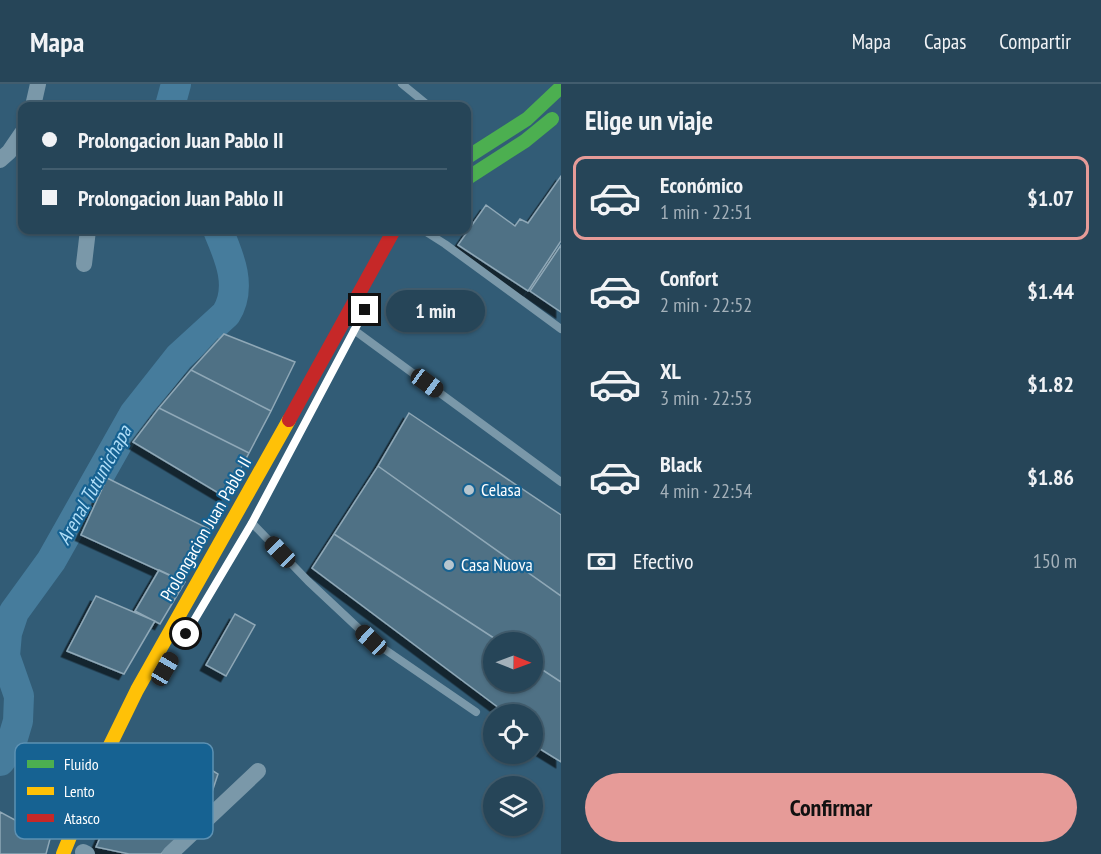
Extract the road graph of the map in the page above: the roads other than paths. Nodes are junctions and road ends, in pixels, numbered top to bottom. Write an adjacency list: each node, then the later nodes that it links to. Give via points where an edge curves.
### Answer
1 (38, 84): 4 (street)
2 (402, 84): 5 (lane)
3 (561, 87): 8 (main road, via 527,119)
4 (34, 102)
5 (424, 102)
6 (561, 111): 10 (main road, via 525,141)
7 (18, 141): 9 (street)
8 (471, 152)
9 (0, 160)
10 (471, 176)
11 (88, 234): 15 (street)
12 (392, 234): 21 (main road, Prolongacion Juan Pablo II)
13 (429, 234): 16 (lane)
14 (402, 245): 17 (main road)
15 (84, 264)
16 (561, 329)
17 (352, 335): 18 (lane)
18 (561, 482)
19 (252, 523): 20 (lane, via 371,640)
20 (476, 712)
21 (111, 743)
22 (258, 771): 23 (street)
23 (213, 813)
24 (69, 839): 26 (main road, Prolongacion Juan Pablo II)
25 (186, 839): 27 (street)
26 (63, 854)
27 (170, 854)

